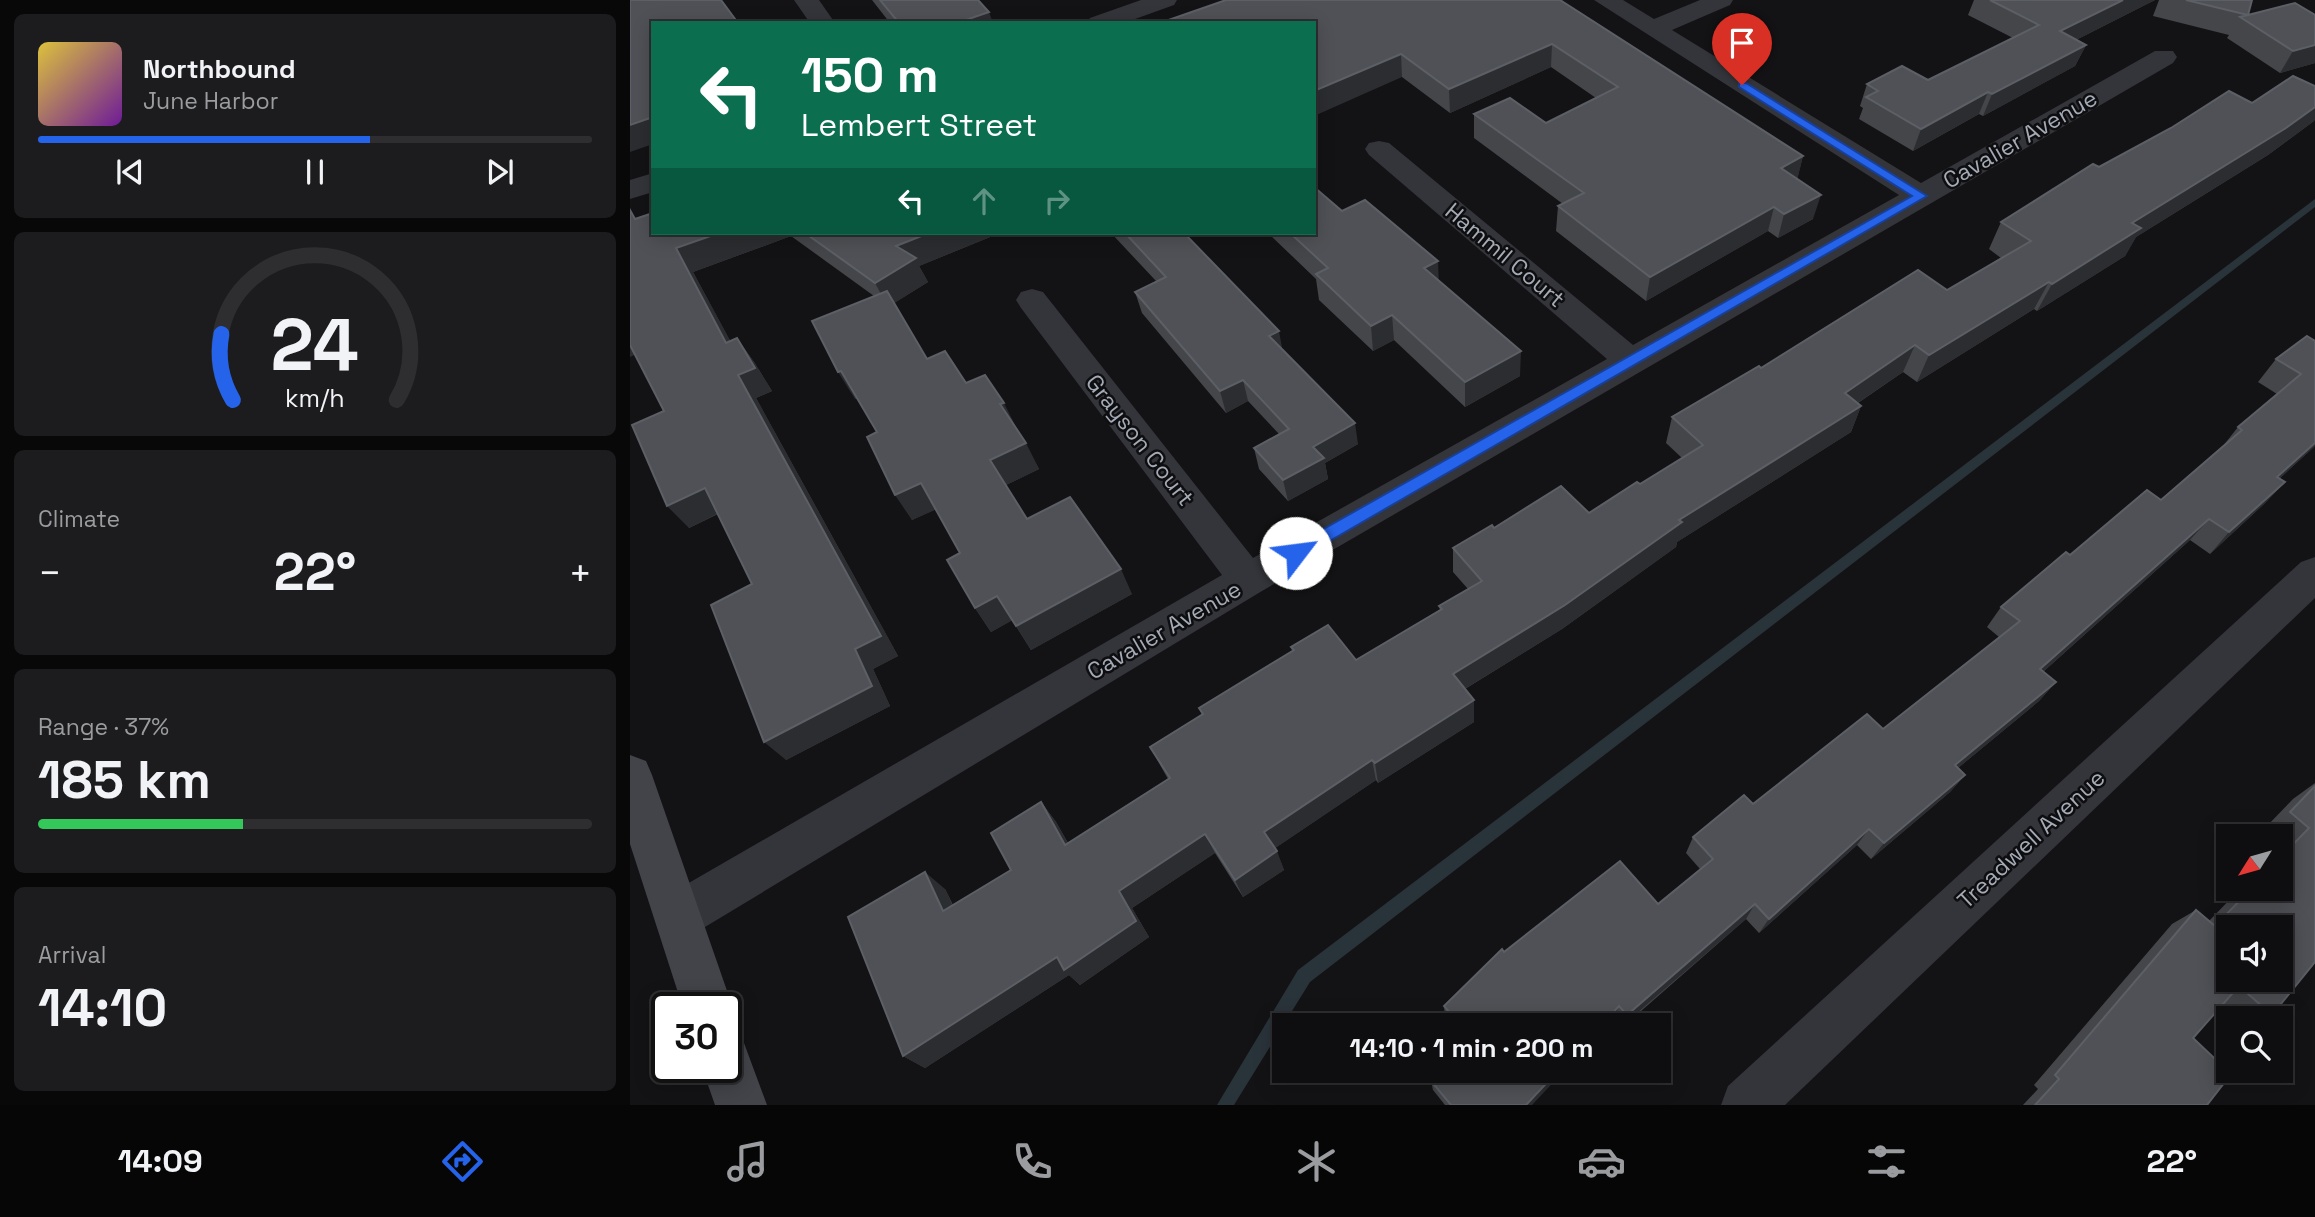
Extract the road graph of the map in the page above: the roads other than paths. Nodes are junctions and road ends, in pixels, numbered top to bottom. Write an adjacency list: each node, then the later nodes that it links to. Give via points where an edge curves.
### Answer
1 (806, 0): 5 (street)
2 (1165, 0): 6 (street)
3 (1606, 0): 7 (street)
4 (1721, 0): 7 (street)
5 (822, 21)
6 (1105, 21)
7 (1653, 29): 12 (street)
8 (2164, 57): 12 (street, Cavalier Avenue)
9 (1379, 149): 14 (street, Hammil Court)
10 (651, 183): 11 (street)
11 (630, 190)
12 (1921, 196): 14 (street, Cavalier Avenue)
13 (1032, 300): 16 (street, Grayson Court)
14 (1631, 362): 16 (street, Cavalier Avenue)
15 (2315, 573): 22 (street, Treadwell Avenue)
16 (1248, 580): 18 (street, Cavalier Avenue)
17 (630, 775): 18 (main road)
18 (677, 916): 19 (main road)
19 (703, 992)
20 (734, 1083): 21 (main road)
21 (741, 1105)
22 (1746, 1105)

